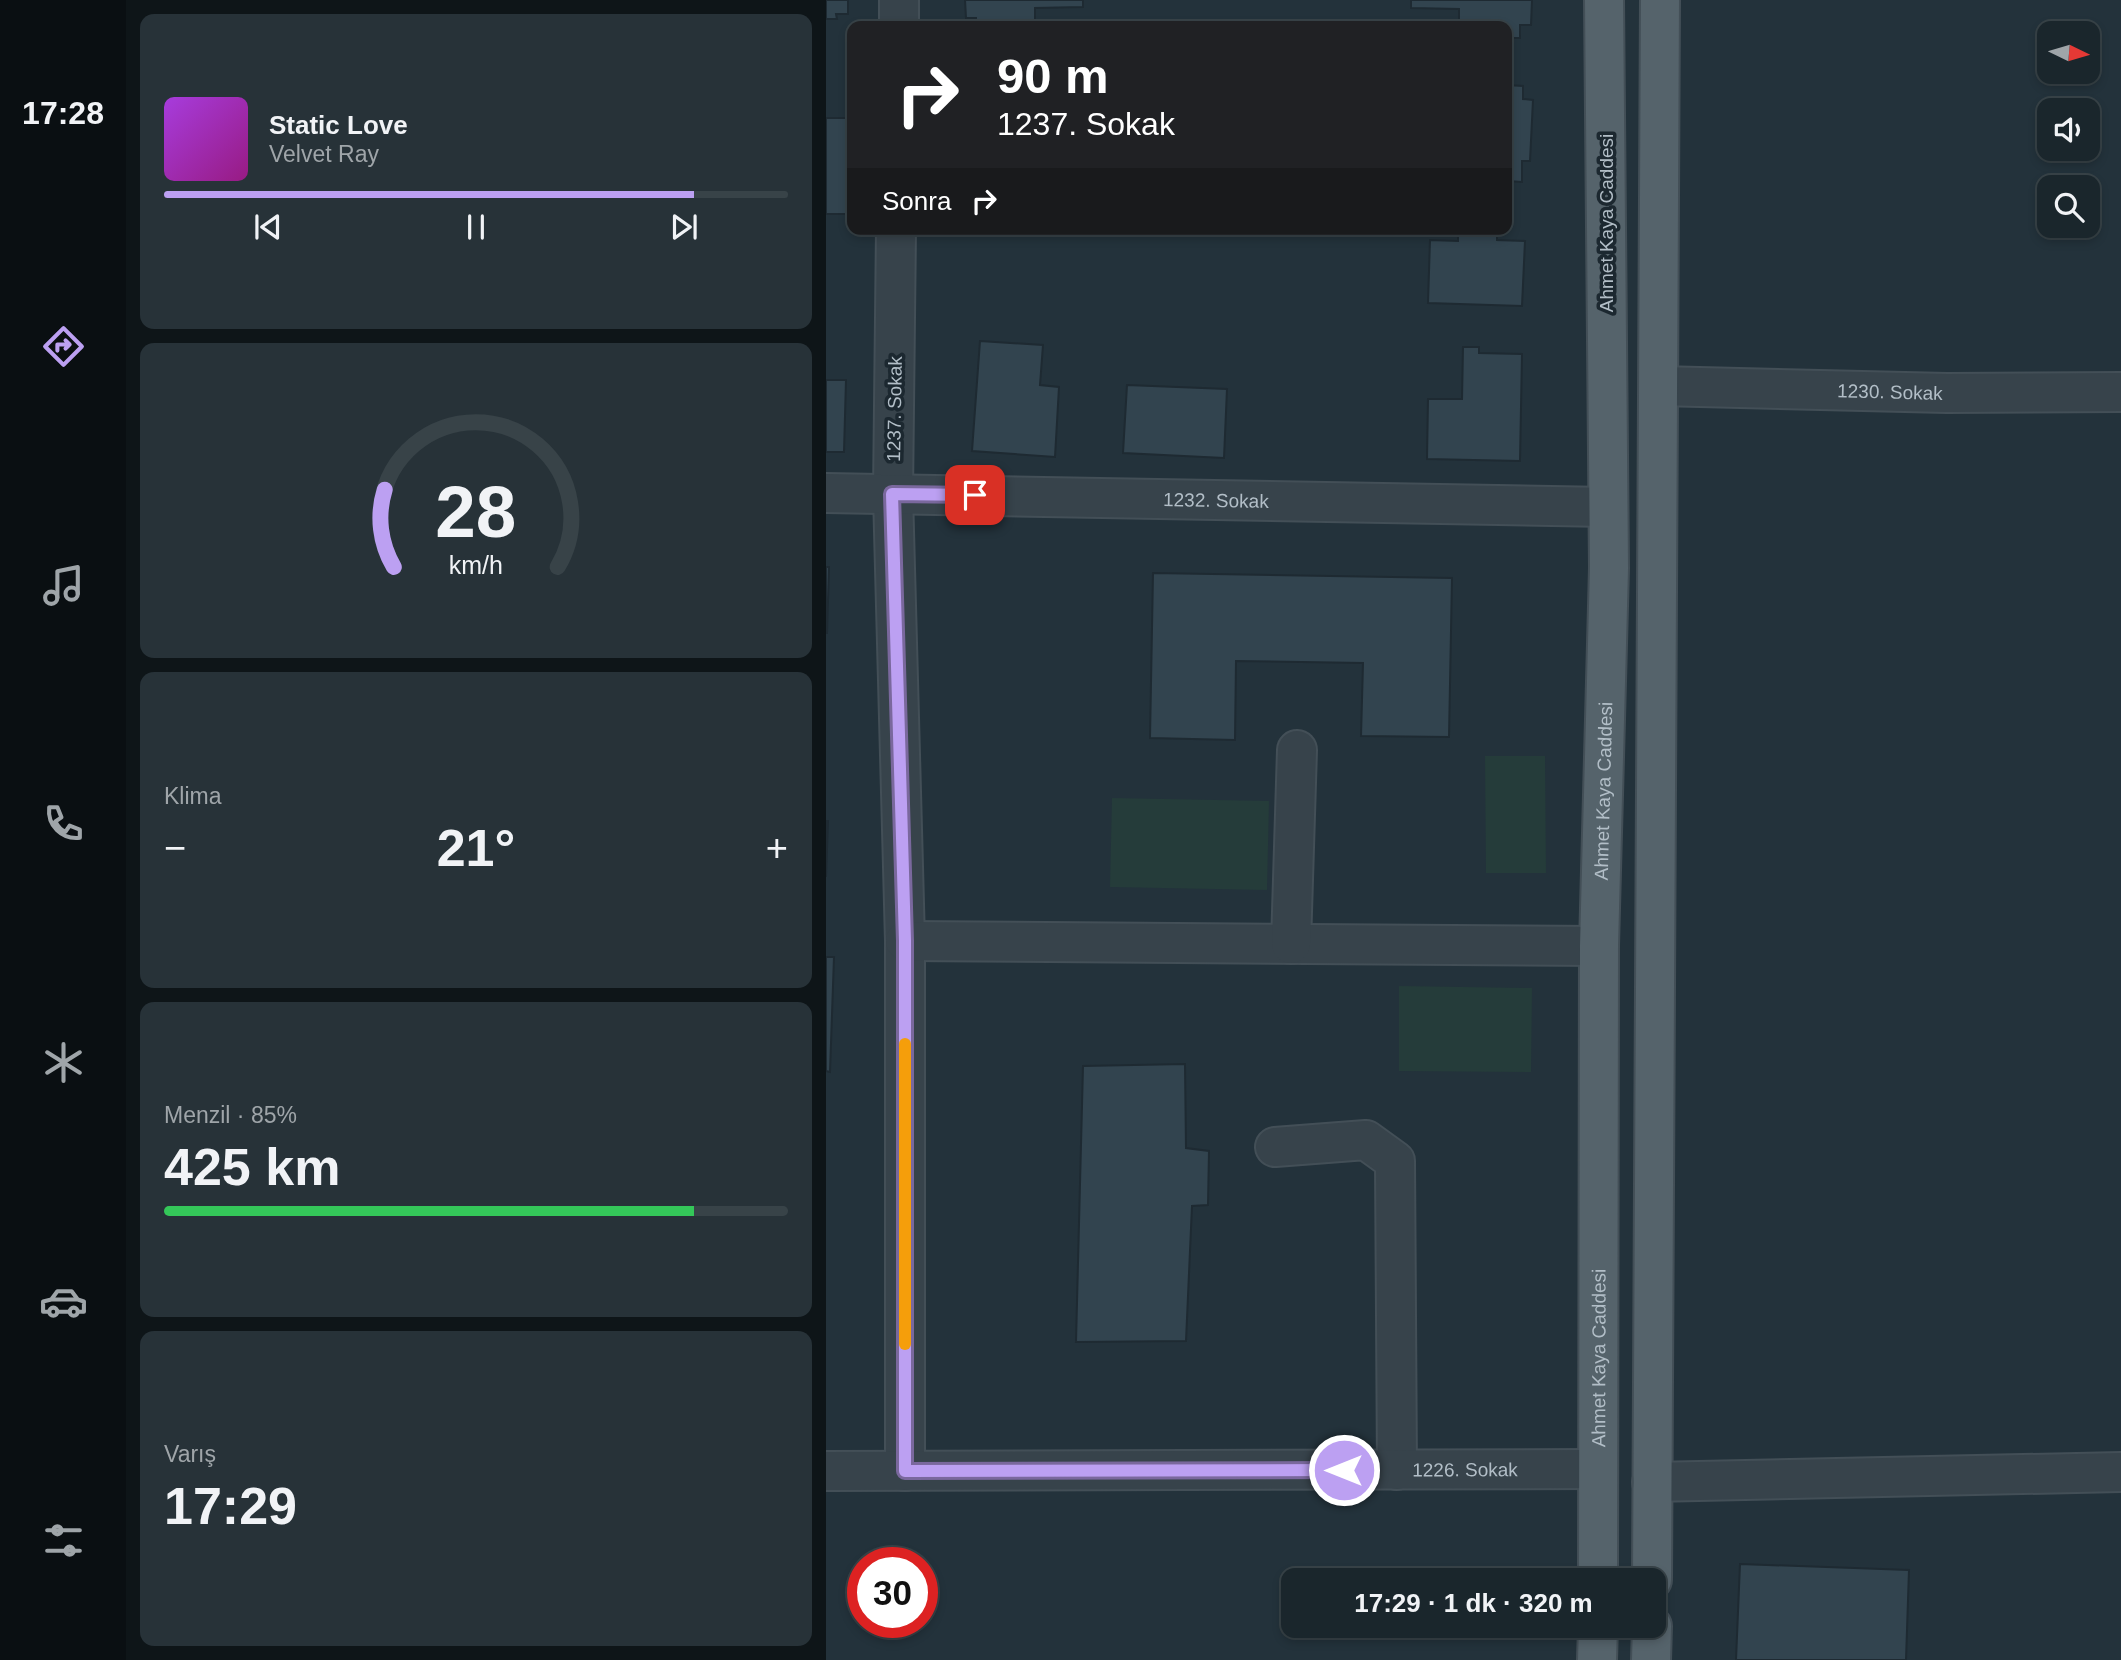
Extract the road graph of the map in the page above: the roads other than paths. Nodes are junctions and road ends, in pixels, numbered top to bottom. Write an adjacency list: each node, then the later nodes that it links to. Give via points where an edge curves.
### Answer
1 (899, 0): 4 (street)
2 (1604, 0): 10 (main road, Ahmet Kaya Caddesi)
3 (1660, 0): 6 (main road)
4 (899, 21)
5 (896, 235): 9 (street, 1237. Sokak)
6 (1659, 386): 7 (street, 1230. Sokak); 21 (main road)
7 (2121, 392)
8 (826, 494): 9 (street, 1232. Sokak)
9 (892, 494): 10 (street, 1232. Sokak); 12 (street, 1237. Sokak)
10 (1608, 507): 14 (main road, Ahmet Kaya Caddesi)
11 (1297, 750): 13 (street)
12 (905, 941): 13 (street); 19 (street, 1237. Sokak)
13 (1291, 944): 14 (street)
14 (1599, 946): 16 (main road, Ahmet Kaya Caddesi)
15 (1275, 1147): 17 (street, via 1366,1140 1395,1161)
16 (1598, 1469): 17 (street, 1226. Sokak); 22 (main road, Ahmet Kaya Caddesi)
17 (1397, 1470): 19 (street, 1226. Sokak)
18 (826, 1471): 19 (street, 1226. Sokak)
19 (905, 1471)
20 (2121, 1472): 21 (street)
21 (1652, 1482): 23 (main road)
22 (1598, 1568)
23 (1652, 1568)
24 (1598, 1638): 26 (main road)
25 (1651, 1638): 27 (main road)
26 (1597, 1660)
27 (1651, 1660)

